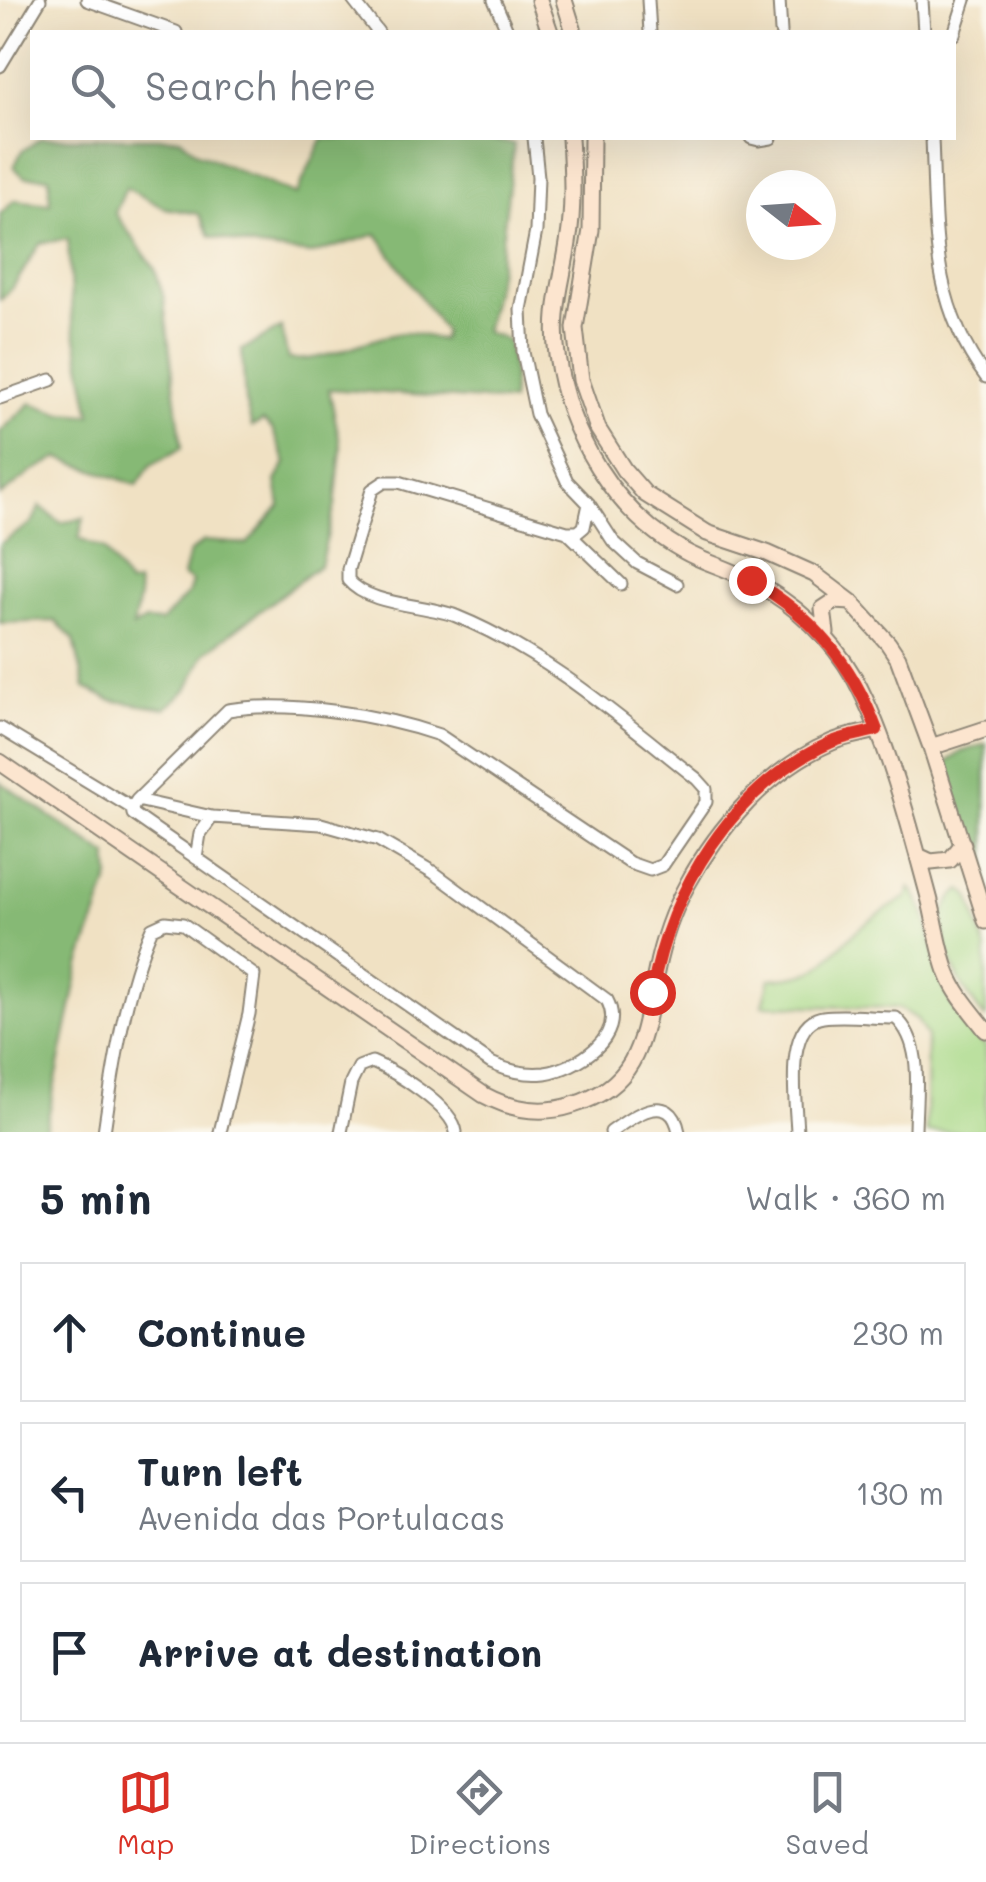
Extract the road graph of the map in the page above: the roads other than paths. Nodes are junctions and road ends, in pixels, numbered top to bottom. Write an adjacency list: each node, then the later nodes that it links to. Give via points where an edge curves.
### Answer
1 (40, 0): 20 (street)
2 (87, 0): 11 (street)
3 (353, 0): 12 (street)
4 (494, 0): 13 (street)
5 (539, 0): 14 (street)
6 (564, 0): 15 (street)
7 (648, 0): 16 (street)
8 (780, 0): 17 (street)
9 (922, 0): 18 (street)
10 (965, 0): 19 (street)
11 (170, 30)
12 (376, 30)
13 (507, 30)
14 (549, 30)
15 (573, 30)
16 (650, 30)
17 (782, 30)
18 (924, 30)
19 (955, 30)
20 (0, 66)
21 (534, 140): 29 (street, via 536,231 521,310 526,373 550,448)
22 (570, 140): 32 (street, via 568,242 554,310 566,397 610,486 636,516)
23 (592, 140): 31 (street, via 590,230 574,328 585,396 606,443 634,482)
24 (932, 140): 25 (street, via 945,300 961,342)
25 (980, 360): 26 (street)
26 (986, 377)
27 (50, 380): 28 (street)
28 (0, 398)
29 (589, 504): 30 (street, via 584,527); 34 (street, via 637,563)
30 (566, 532): 33 (street); 42 (street, via 384,482 372,490 348,580 361,592 454,616 539,659 697,779 706,802 663,865 650,870 630,863 439,735 316,710 228,710)
31 (712, 535): 32 (street, via 708,552); 35 (street, via 793,564)
32 (684, 551): 36 (street, via 768,590)
33 (621, 584)
34 (677, 584)
35 (851, 602): 36 (street, via 835,600 823,609); 40 (street, via 898,658)
36 (827, 638): 39 (street, via 854,677)
37 (0, 728): 42 (street)
38 (986, 728): 40 (street)
39 (877, 730): 41 (street, via 814,752 733,818 676,908 634,1058 592,1098 544,1110 484,1095); 45 (street)
40 (930, 747): 44 (street)
41 (0, 762)
42 (134, 804): 43 (street); 46 (street, via 132,814)
43 (212, 817): 46 (street); 46 (street, via 321,824 378,840 604,996 612,1026 596,1048 567,1067 534,1074 501,1068)
44 (962, 844): 45 (street, via 950,860); 47 (street)
45 (918, 856): 48 (street, via 948,972)
46 (196, 858)
47 (986, 920)
48 (986, 1030)
49 (104, 1132): 50 (street, via 144,944 152,928 165,922 183,924 254,975)
50 (220, 1132)
51 (342, 1132): 52 (street, via 351,1083 372,1062 448,1113)
52 (456, 1132)
53 (611, 1132): 54 (street, via 652,1108 668,1112)
54 (679, 1132)
55 (796, 1132): 56 (street, via 799,1035 821,1017 896,1018 907,1028 914,1042)
56 (915, 1132)

